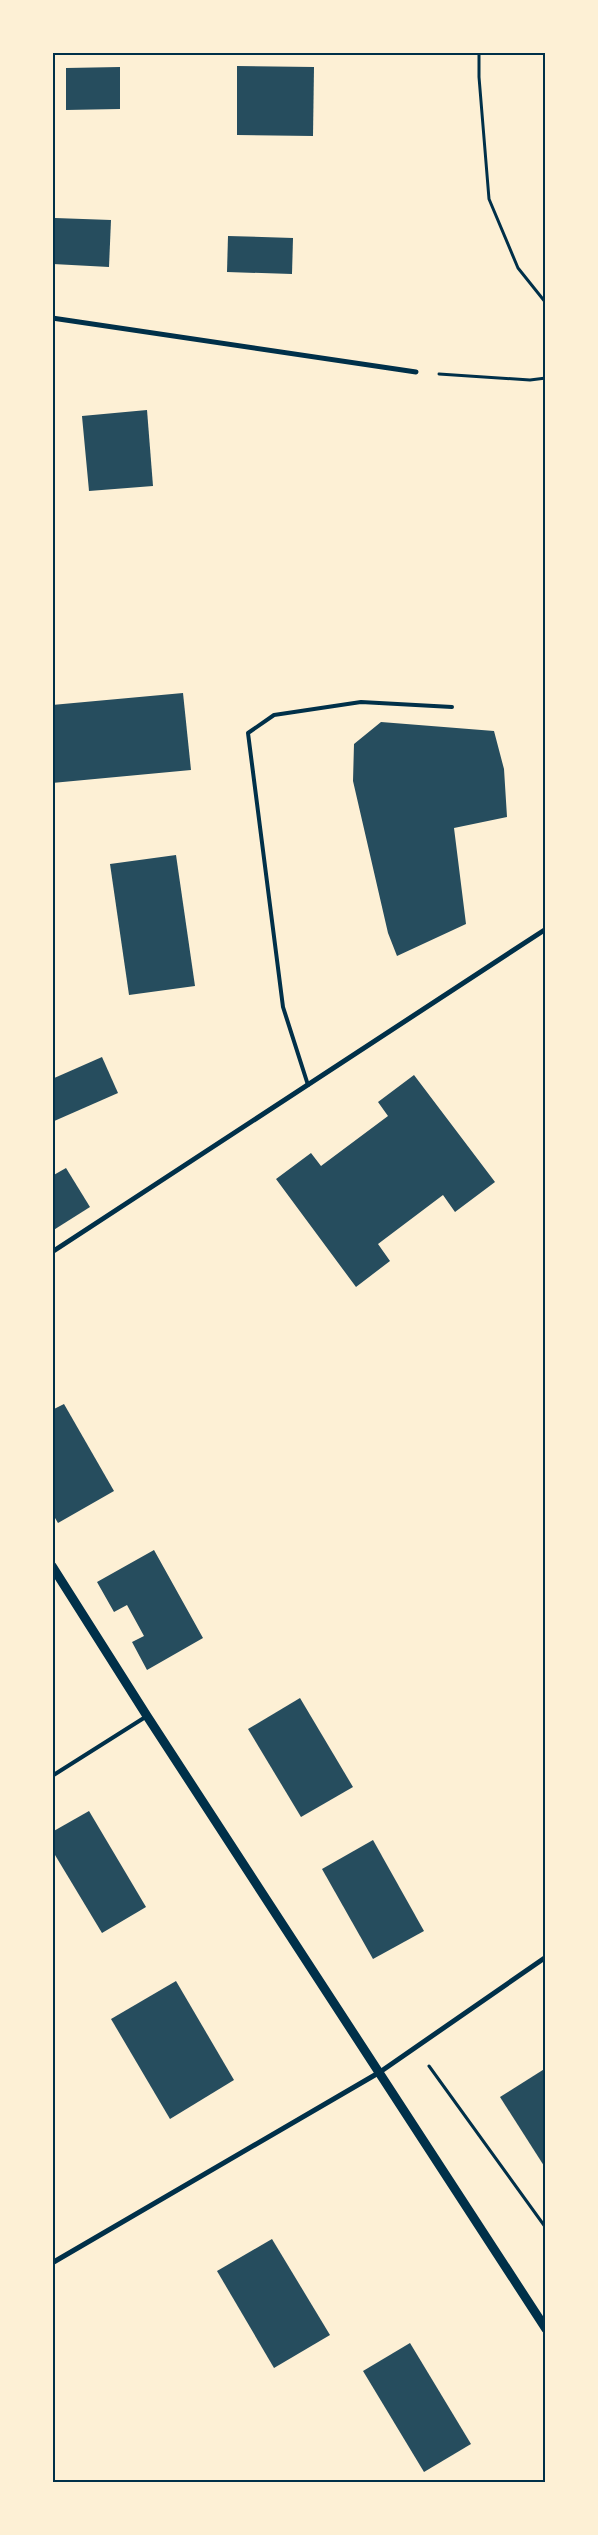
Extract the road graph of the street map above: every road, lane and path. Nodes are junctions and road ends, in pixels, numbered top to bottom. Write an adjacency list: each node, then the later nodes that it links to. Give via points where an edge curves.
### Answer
1 (479, 52): 2 (path, via 478,77 488,199 518,268)
2 (546, 303)
3 (52, 318): 4 (street)
4 (416, 372): 5 (path, via 530,380)
5 (546, 378)
6 (452, 707): 8 (lane, via 361,702 274,715 248,733 283,1007)
7 (546, 929): 8 (street)
8 (308, 1084): 9 (street)
9 (52, 1252)
10 (52, 1566): 11 (street)
11 (147, 1716): 12 (lane); 15 (street)
12 (52, 1776)
13 (546, 1957): 14 (street)
14 (416, 2047): 15 (street); 16 (path)
15 (380, 2072): 17 (street); 18 (street)
16 (546, 2228)
17 (52, 2263)
18 (546, 2329)

